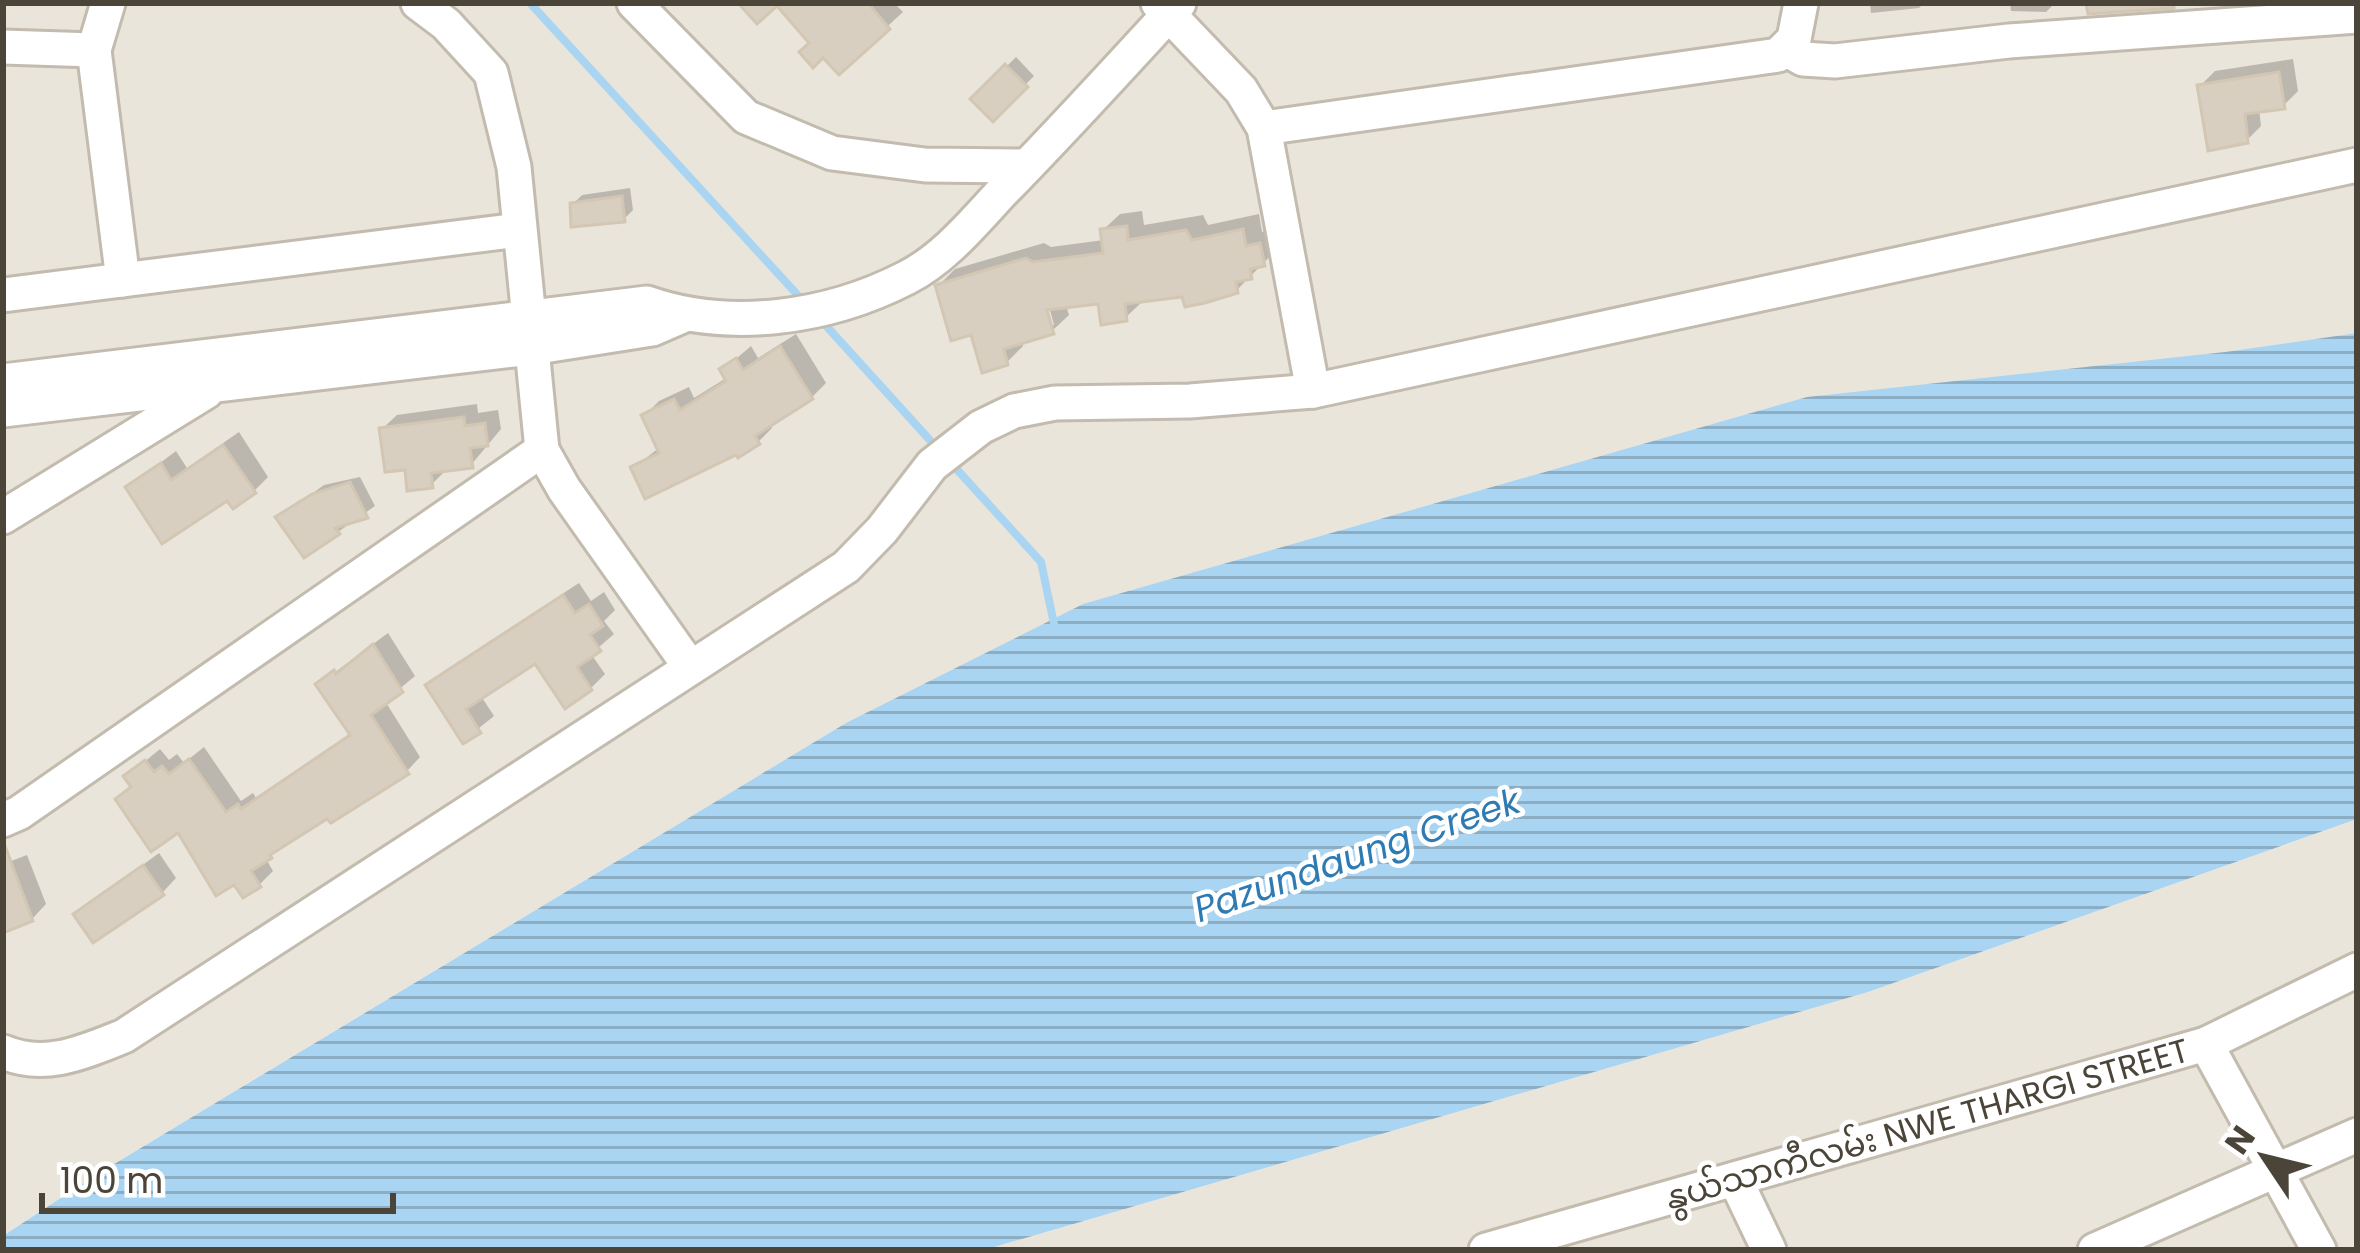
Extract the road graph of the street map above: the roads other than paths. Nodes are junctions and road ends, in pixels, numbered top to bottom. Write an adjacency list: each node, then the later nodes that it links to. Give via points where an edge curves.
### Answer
1 (108, 3): 9 (street)
2 (418, 3): 13 (street, via 491,73 514,167)
3 (634, 3): 12 (street, via 746,117 832,153)
4 (1801, 3): 8 (street)
5 (1169, 7): 10 (street); 12 (street)
6 (2357, 16): 8 (street, via 1835,61)
7 (3, 47): 9 (street)
8 (1786, 49): 10 (street)
9 (94, 50): 14 (street)
10 (1264, 128): 19 (street)
11 (2357, 165): 19 (street)
12 (1028, 166): 16 (street, via 908,277 831,306 791,317 682,316 652,329)
13 (518, 230): 14 (street); 16 (street)
14 (123, 280): 15 (street)
15 (3, 295)
16 (529, 333): 17 (street); 18 (street); 21 (street)
17 (3, 381)
18 (217, 385): 20 (street); 22 (street)
19 (1313, 391): 23 (street, via 1014,411 942,456 846,568)
20 (3, 410)
21 (542, 450): 23 (street); 24 (street)
22 (3, 517)
23 (690, 667): 27 (street, via 124,1036 71,1058 21,1060)
24 (3, 820)
25 (2357, 970): 26 (street, နွယ်သာကီလမ်း NWE THARGI STREET)
26 (2206, 1044): 29 (street); 30 (street, နွယ်သာကီလမ်း NWE THARGI STREET)
27 (3, 1052)
28 (2357, 1135): 29 (street)
29 (2275, 1168): 33 (street); 34 (street)
30 (1736, 1179): 31 (street, နွယ်သာကီလမ်း NWE THARGI STREET); 32 (street)
31 (1497, 1249)
32 (1769, 1250)
33 (2095, 1250)
34 (2319, 1250)

